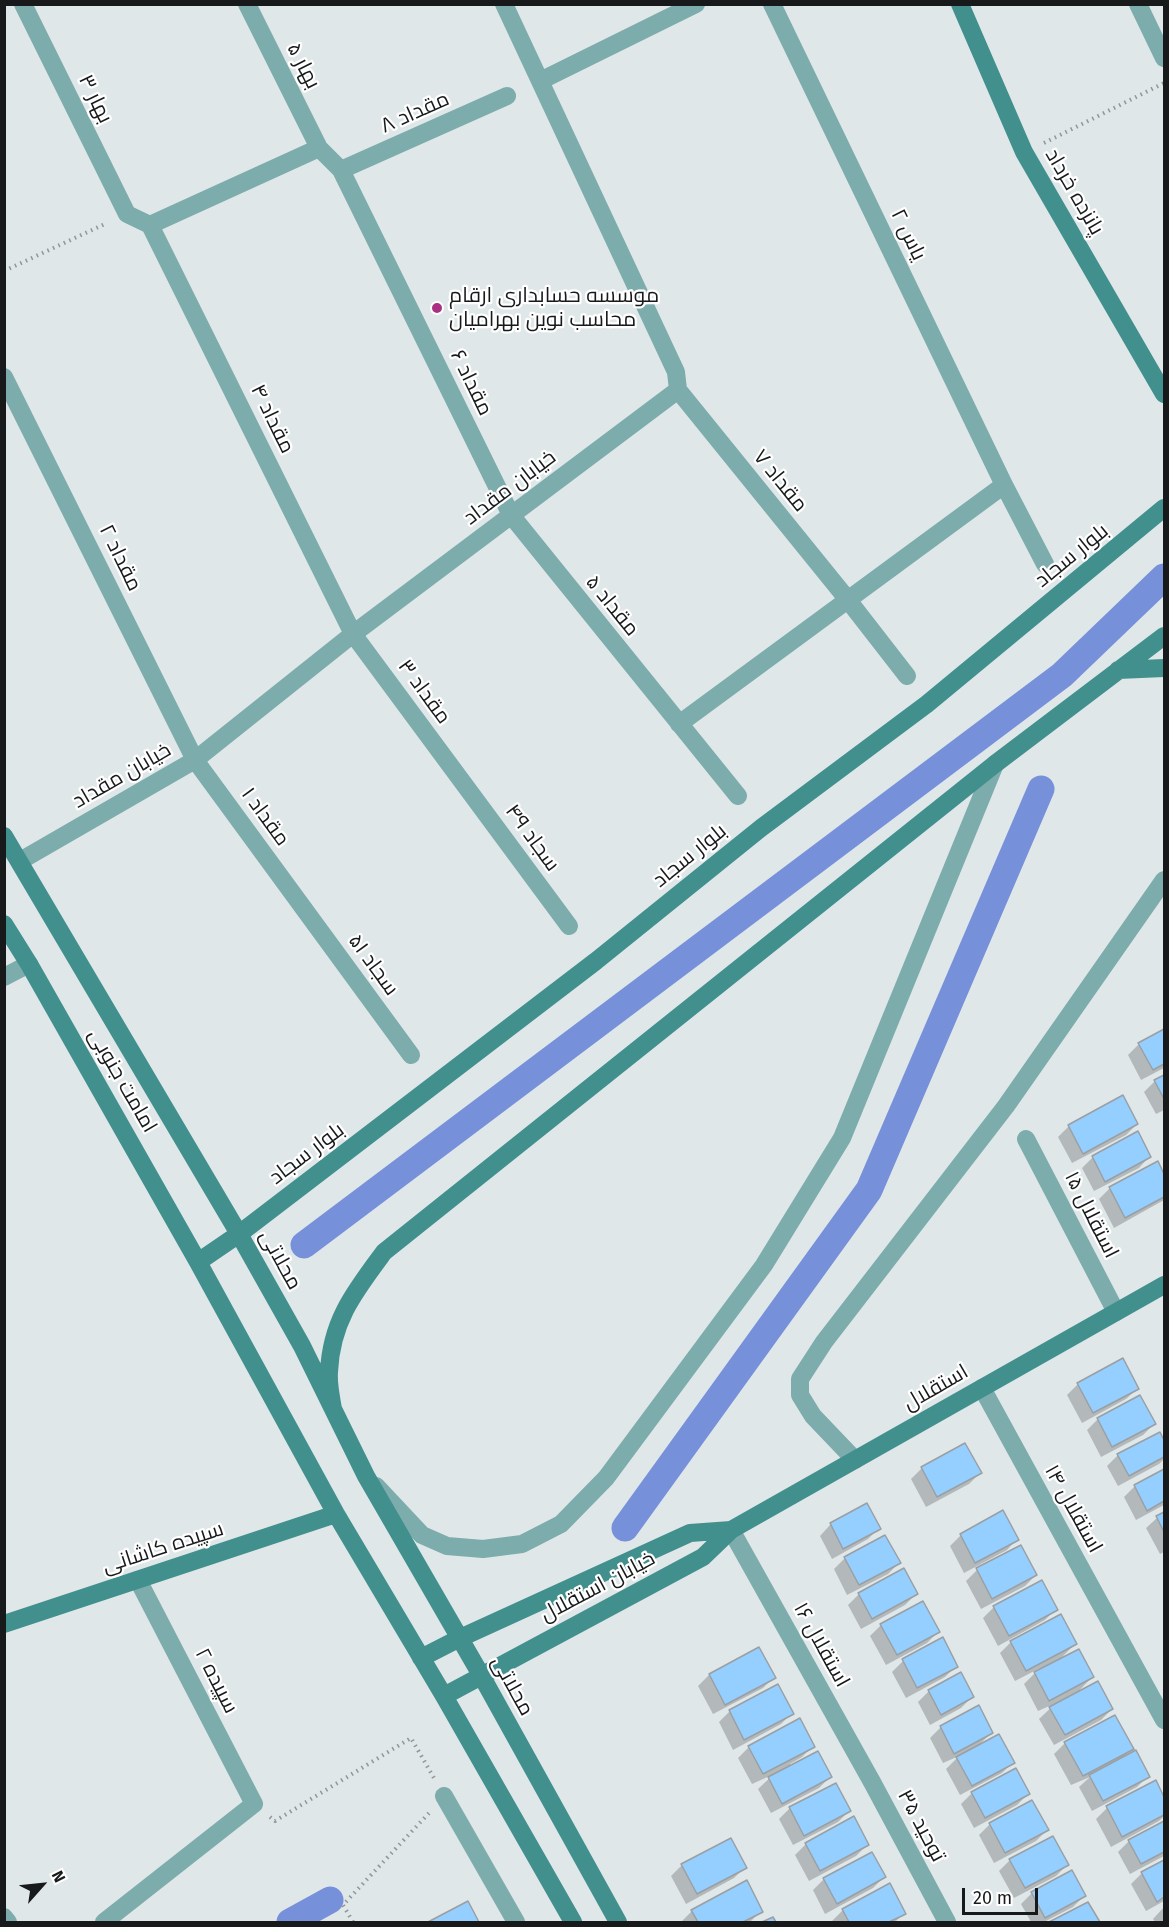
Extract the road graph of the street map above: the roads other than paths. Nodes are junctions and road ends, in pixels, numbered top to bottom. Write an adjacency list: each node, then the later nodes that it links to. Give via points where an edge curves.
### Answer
1 (23, 4): 13 (street, بهار ۳, via 127,214)
2 (247, 4): 11 (street, بهار ۵)
3 (504, 4): 9 (street)
4 (696, 4): 9 (street)
5 (772, 4): 17 (street, یاس ۲)
6 (960, 4): 16 (main road, پانزده خرداد, via 1024,152)
7 (1138, 4): 8 (street)
8 (1164, 58)
9 (540, 81): 15 (street, via 676,372)
10 (507, 96): 12 (street, مقداد ۸)
11 (319, 148): 12 (street, مقداد ۶); 13 (street)
12 (341, 170): 19 (street, مقداد ۶)
13 (150, 225): 22 (street, مقداد ۴)
14 (4, 377): 28 (street, مقداد ۲)
15 (678, 390): 19 (street, خیابان مقداد); 21 (street, مقداد ۷)
16 (1164, 394)
17 (1004, 485): 20 (street, یاس ۲); 21 (street)
18 (1164, 508): 42 (main road, بلوار سجاد, via 927,704 761,828 587,968)
19 (511, 515): 22 (street, خیابان مقداد); 27 (street, مقداد ۵)
20 (1044, 564)
21 (848, 600): 26 (street, مقداد ۷); 27 (street)
22 (353, 634): 28 (street, خیابان مقداد); 30 (street, مقداد ۳)
23 (1164, 636): 25 (main road)
24 (1164, 668): 25 (main road)
25 (1118, 670): 29 (main road)
26 (907, 676)
27 (679, 724): 31 (street, مقداد ۵)
28 (195, 760): 33 (street, خیابان مقداد); 35 (street, مقداد ۱)
29 (995, 764): 47 (main road, via 384,1252 342,1313 331,1350); 49 (street, via 842,1138 764,1265 606,1478 561,1524 522,1544 483,1549 447,1546 422,1535)
30 (458, 776): 37 (street, سجاد ۴۹)
31 (738, 796)
32 (4, 836): 33 (main road)
33 (12, 866): 42 (main road)
34 (1164, 880): 48 (street, via 1006,1106 824,1342 801,1379 800,1395 813,1416)
35 (299, 901): 40 (street, سجاد ۵۱)
36 (4, 924): 38 (main road, امامت جنوبی)
37 (569, 927)
38 (29, 964): 39 (street); 43 (main road, امامت جنوبی)
39 (4, 977)
40 (411, 1055)
41 (1026, 1139): 45 (street, استقلال ۱۵)
42 (240, 1234): 43 (main road, محلاتی); 47 (main road, محلاتی)
43 (198, 1262): 50 (main road)
44 (1164, 1285): 45 (main road, استقلال)
45 (1116, 1312): 46 (main road, استقلال)
46 (981, 1388): 48 (main road, استقلال); 58 (street, استقلال ۱۴)
47 (333, 1409): 49 (main road, محلاتی)
48 (855, 1460): 51 (main road, استقلال)
49 (366, 1476): 54 (main road, محلاتی)
50 (336, 1514): 52 (main road, سپیده کاشانی); 55 (main road)
51 (731, 1530): 54 (main road, via 690,1533); 56 (main road, خیابان استقلال, via 703,1557); 59 (street, استقلال ۱۶)
52 (138, 1580): 53 (main road, سپیده کاشانی); 63 (street, سپیده ۲, via 254,1804)
53 (4, 1624)
54 (458, 1639): 55 (main road); 56 (main road, محلاتی)
55 (421, 1658): 57 (main road)
56 (481, 1675): 57 (main road, خیابان استقلال); 66 (main road, محلاتی)
57 (444, 1696): 65 (main road)
58 (1164, 1720)
59 (872, 1782): 67 (street, توحید ۳۵)
60 (444, 1796): 64 (street)
61 (4, 1917): 62 (street)
62 (8, 1923)
63 (104, 1923)
64 (516, 1923)
65 (573, 1923)
66 (618, 1923)
67 (947, 1923)

